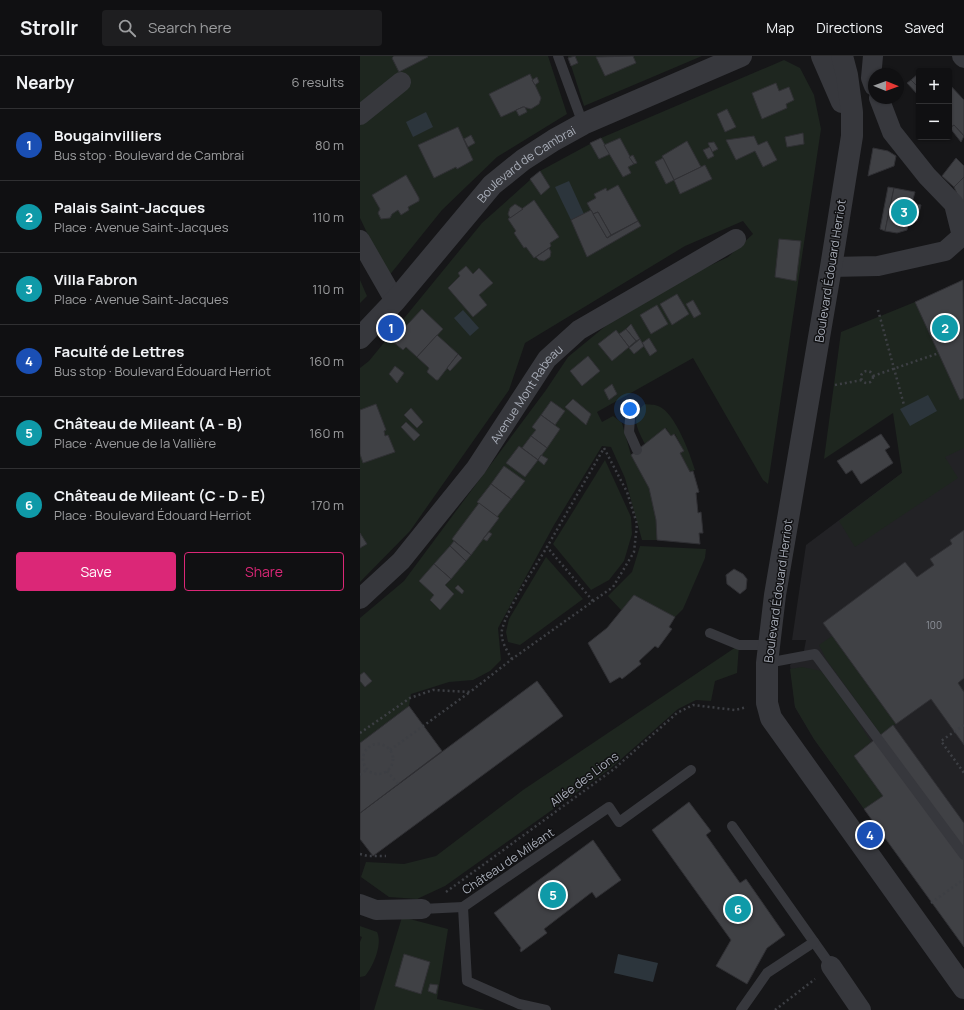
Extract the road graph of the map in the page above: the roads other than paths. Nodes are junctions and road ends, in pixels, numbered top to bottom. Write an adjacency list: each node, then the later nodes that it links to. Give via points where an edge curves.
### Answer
1 (558, 56): 10 (lane)
2 (741, 56): 10 (street, Boulevard de Cambrai)
3 (822, 56): 11 (street, Boulevard Édouard Herriot, via 838,89)
4 (842, 56): 11 (street, Boulevard Édouard Herriot, via 852,112)
5 (873, 56): 6 (street)
6 (872, 68)
7 (401, 82): 9 (street)
8 (881, 104): 14 (street, via 892,132 927,176 954,204 962,236 945,251 878,266)
9 (360, 115)
10 (583, 124): 15 (street, Boulevard de Cambrai, via 523,160 492,185)
11 (852, 136): 14 (street, Boulevard Édouard Herriot)
12 (736, 239): 19 (street, Avenue Mont Rabeau, via 579,330 548,359 476,468 401,561)
13 (360, 240): 15 (street)
14 (831, 267): 21 (street, Boulevard Édouard Herriot)
15 (395, 300): 16 (street, Boulevard de Cambrai)
16 (360, 338)
17 (631, 405): 18 (lane, via 629,432)
18 (637, 450)
19 (360, 599)
20 (710, 633): 21 (lane)
21 (767, 654): 24 (lane, via 815,654); 30 (street, Boulevard Édouard Herriot, via 767,703 771,718)
22 (691, 770): 26 (lane, Château de Miléant, via 619,822 609,808)
23 (732, 826): 28 (lane)
24 (964, 855)
25 (360, 904): 27 (street, via 376,910)
26 (463, 907): 27 (lane); 31 (lane, Château de Miléant, via 467,981 519,1004)
27 (422, 909)
28 (814, 942): 29 (lane); 32 (lane, via 767,973)
29 (831, 966): 33 (street)
30 (964, 988)
31 (546, 1010)
32 (741, 1010)
33 (861, 1010)

